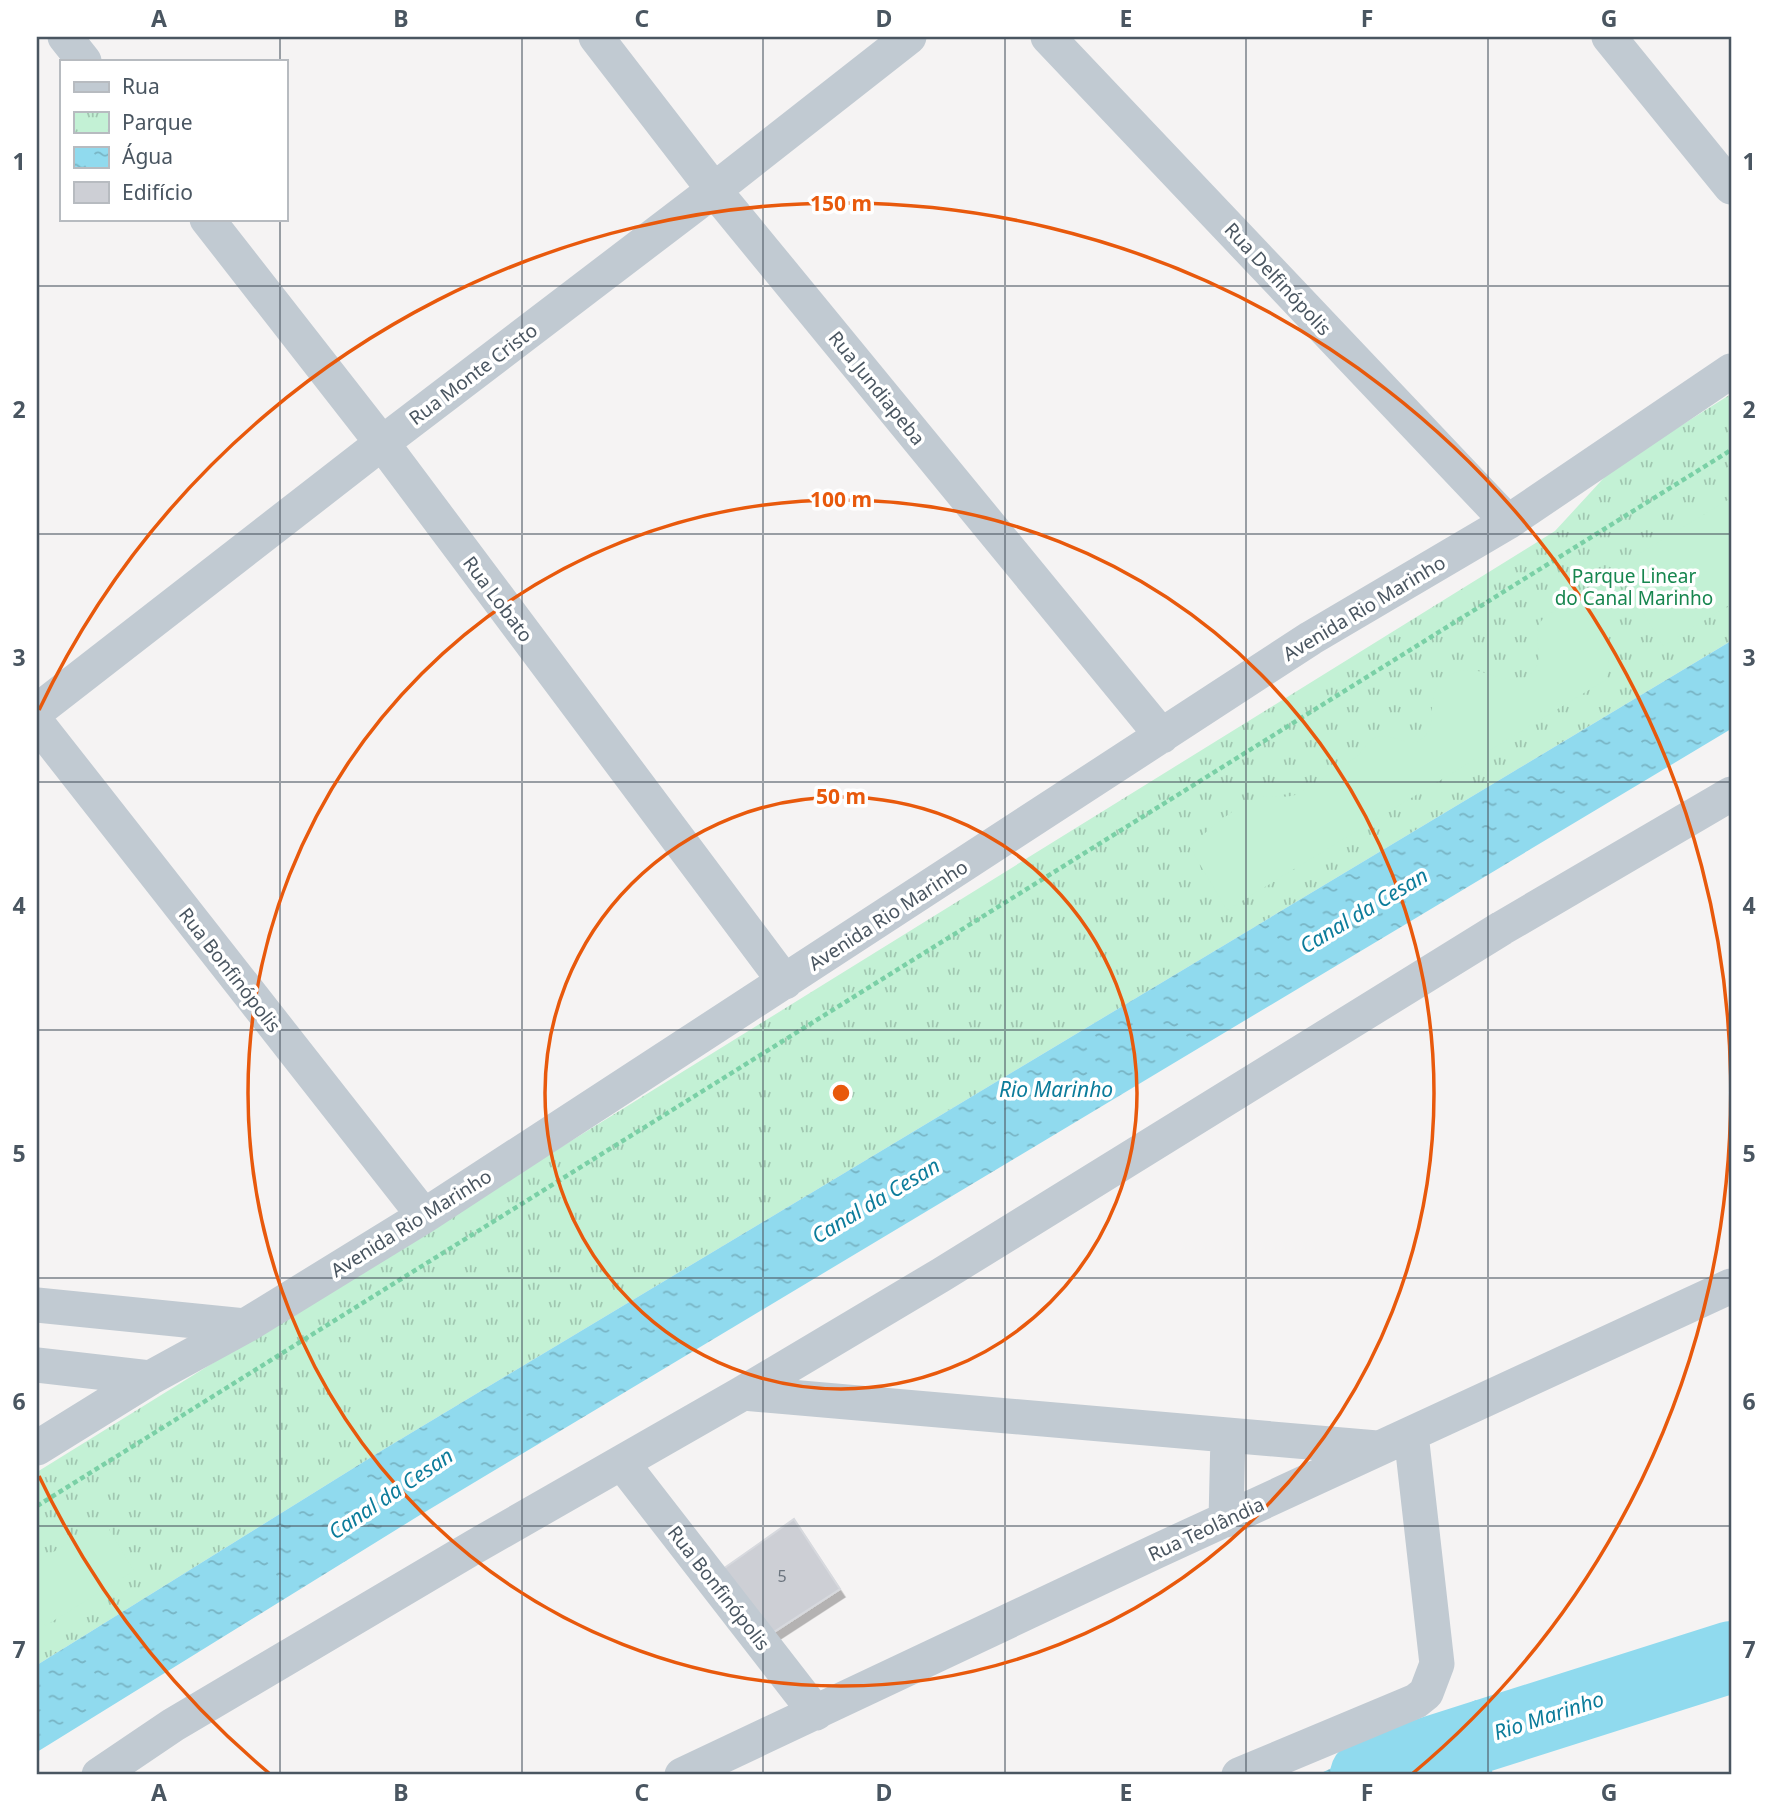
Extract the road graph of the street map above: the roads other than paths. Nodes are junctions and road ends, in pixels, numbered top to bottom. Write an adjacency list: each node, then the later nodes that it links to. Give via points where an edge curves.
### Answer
1 (65, 37): 6 (street)
2 (596, 37): 8 (street, Rua Jundiapeba)
3 (909, 37): 8 (street, Rua Monte Cristo)
4 (1048, 37): 12 (street, Rua Delfinópolis)
5 (1609, 37): 7 (street)
6 (83, 60)
7 (1731, 187)
8 (714, 190): 11 (street, Rua Monte Cristo); 15 (street, Rua Jundiapeba)
9 (208, 220): 11 (street, Rua Lobato)
10 (1731, 371): 12 (street, Avenida Rio Marinho)
11 (382, 443): 13 (street, Rua Monte Cristo); 17 (street, Rua Lobato)
12 (1508, 522): 15 (street, Avenida Rio Marinho, via 1311,638)
13 (37, 711)
14 (37, 723): 18 (street, Rua Bonfinópolis)
15 (1162, 736): 17 (street, Avenida Rio Marinho)
16 (1731, 794): 24 (street, via 1502,928)
17 (785, 982): 18 (street, Avenida Rio Marinho)
18 (424, 1216): 21 (street, Avenida Rio Marinho)
19 (1731, 1286): 25 (street, Rua Teolândia)
20 (37, 1305): 21 (street)
21 (245, 1326): 23 (street, Avenida Rio Marinho)
22 (37, 1365): 23 (street)
23 (150, 1378): 27 (street, Avenida Rio Marinho)
24 (743, 1393): 26 (street); 29 (street)
25 (1411, 1434): 28 (street, Rua Teolândia); 34 (street, via 1437,1664 1426,1693)
26 (1228, 1435): 28 (street); 30 (street)
27 (37, 1448)
28 (1380, 1449): 30 (street, Rua Teolândia)
29 (622, 1463): 31 (street, Rua Bonfinópolis); 32 (street, via 173,1725)
30 (1226, 1520): 31 (street, Rua Teolândia)
31 (816, 1713): 33 (street, Rua Teolândia)
32 (99, 1775)
33 (682, 1775)
34 (1239, 1775)

